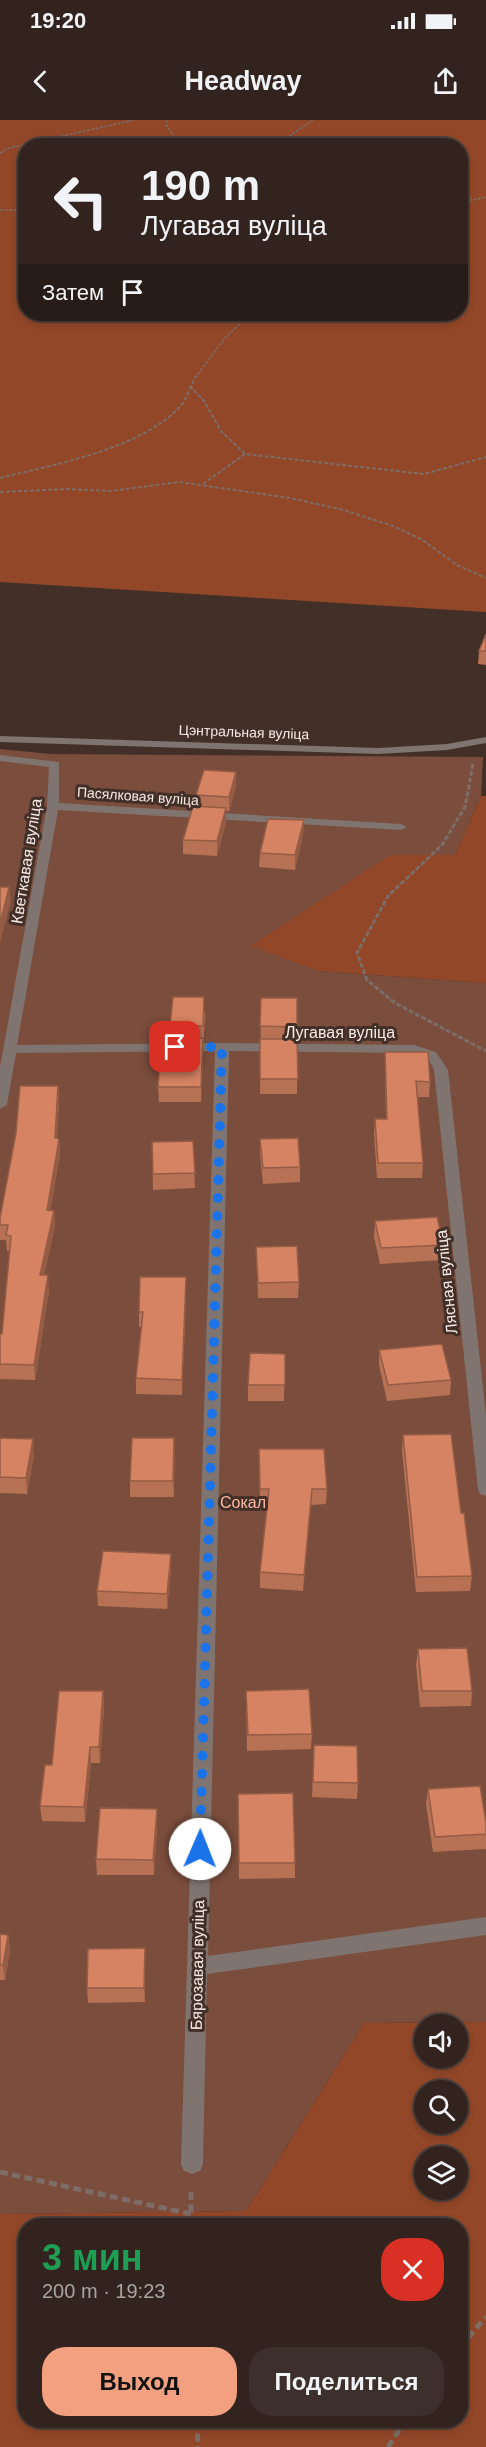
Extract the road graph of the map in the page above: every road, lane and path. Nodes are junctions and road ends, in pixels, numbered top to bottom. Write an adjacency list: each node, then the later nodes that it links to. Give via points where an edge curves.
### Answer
1 (134, 120): 4 (path)
2 (167, 120): 5 (path)
3 (313, 120): 6 (path)
4 (54, 138)
5 (175, 138)
6 (287, 138)
7 (18, 146): 8 (path)
8 (0, 153)
9 (486, 197): 11 (path)
10 (468, 198): 11 (path)
11 (476, 198): 12 (path)
12 (468, 200)
13 (0, 210): 14 (path)
14 (18, 210)
15 (242, 321): 16 (path)
16 (190, 386): 17 (path, via 221,431); 19 (path, via 180,407 154,428 71,461)
17 (245, 454): 18 (path, via 423,474); 20 (path)
18 (486, 457)
19 (0, 478)
20 (202, 484): 21 (path); 22 (path, via 290,498 393,526)
21 (0, 492)
22 (486, 578)
23 (0, 739): 24 (street, Цэнтральная вуліца, via 378,751)
24 (482, 741): 30 (path, via 465,807 441,844 388,896 357,953 367,980 394,1002)
25 (0, 758): 26 (street, Кветкавая вуліца, via 55,764)
26 (53, 806): 27 (street, Пасялковая вуліца); 29 (street, Кветкавая вуліца)
27 (401, 827)
28 (222, 1047): 29 (street, Лугавая вуліца); 31 (street, Лугавая вуліца, via 414,1049 428,1051); 35 (street, Бярозавая вуліца)
29 (11, 1049): 32 (street, Кветкавая вуліца)
30 (486, 1051)
31 (441, 1070): 33 (street, Лясная вуліца)
32 (0, 1105)
33 (486, 1490)
34 (486, 1926): 35 (street)
35 (196, 1967): 36 (street, Бярозавая вуліца)
36 (192, 2164): 38 (path)
37 (0, 2172): 38 (path)
38 (191, 2214): 39 (path)
39 (191, 2218)
40 (486, 2317): 41 (path)
41 (468, 2338)
42 (197, 2428): 44 (path)
43 (400, 2428): 45 (path)
44 (198, 2447)
45 (388, 2447)

